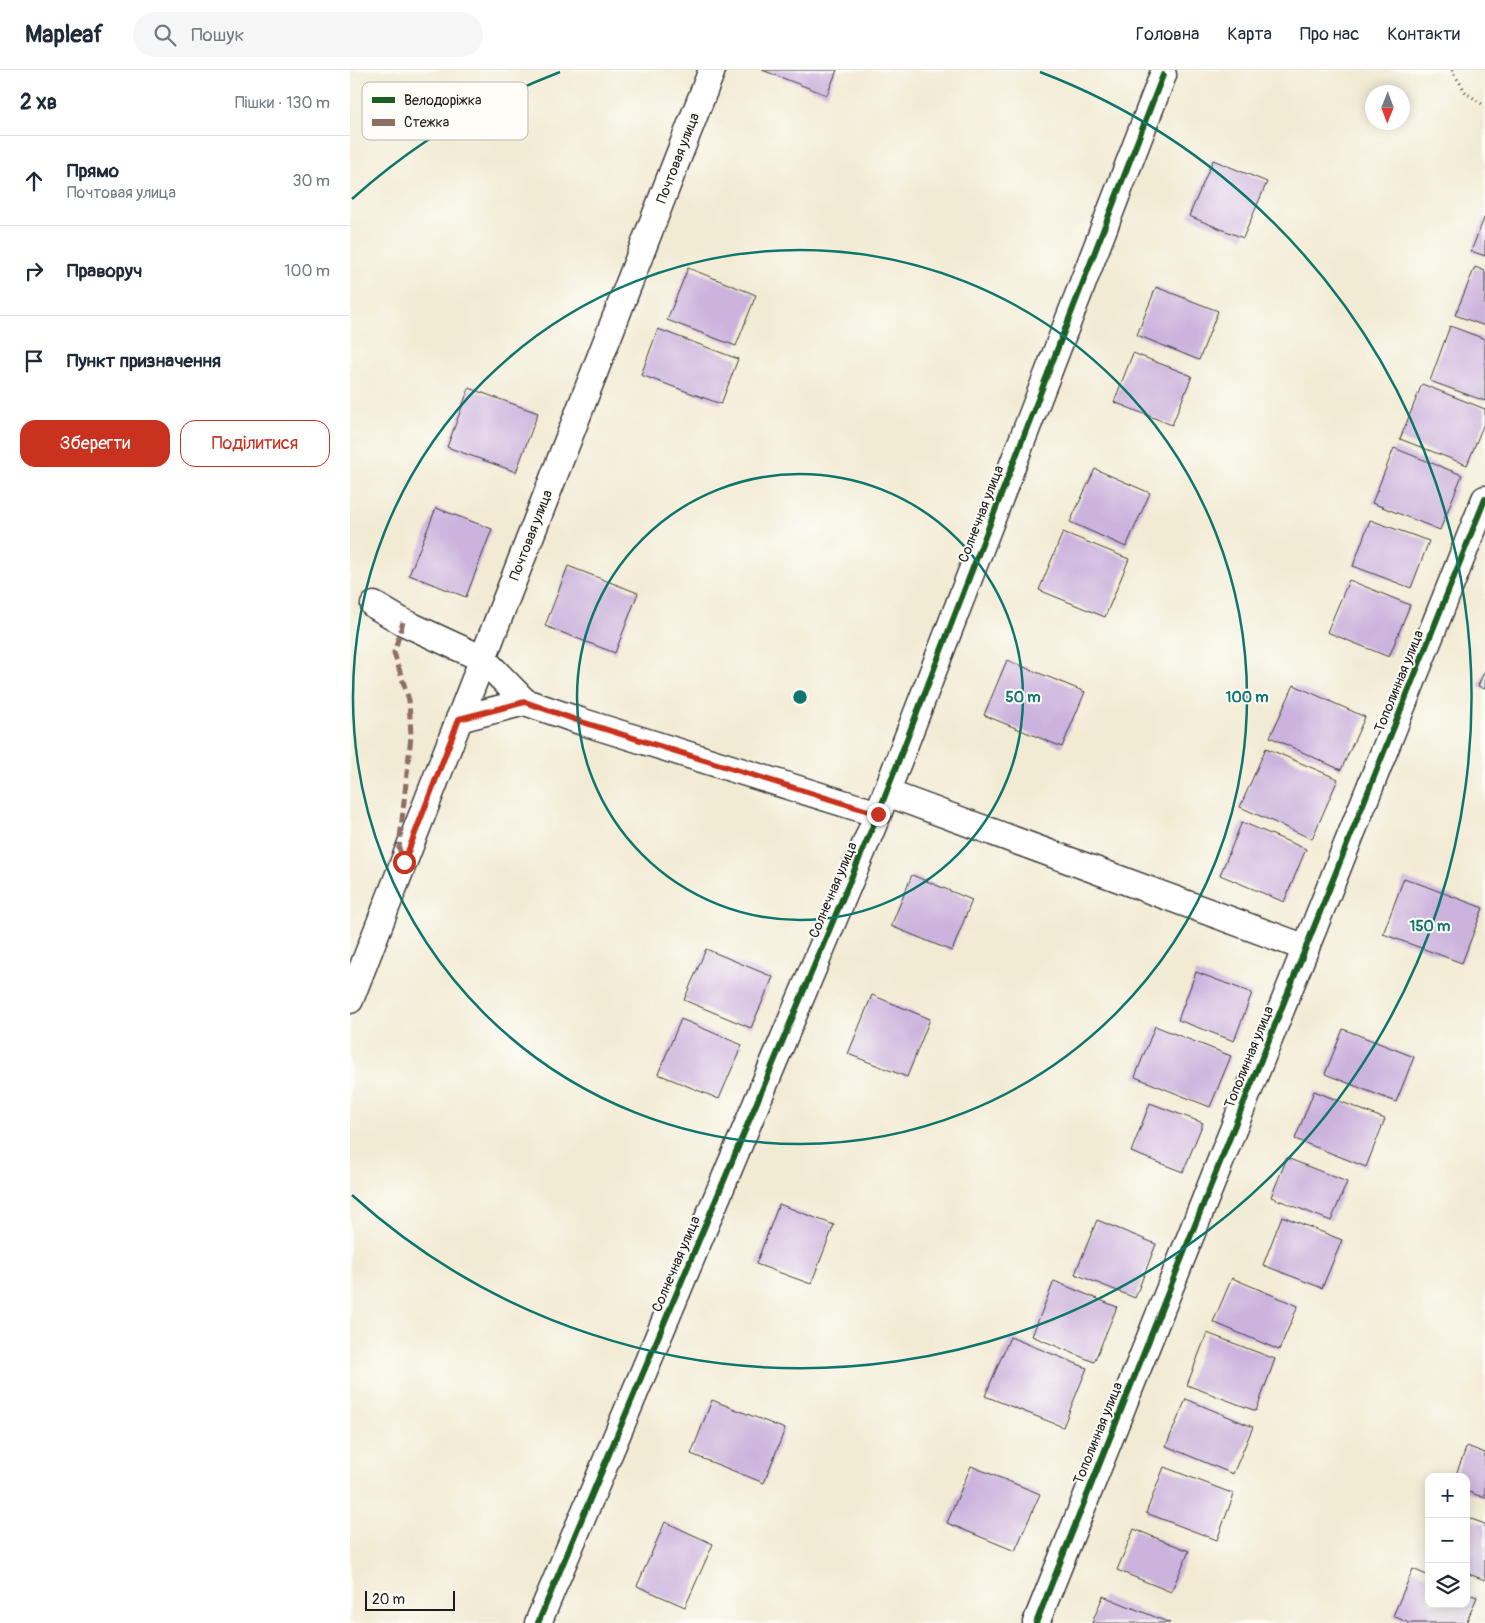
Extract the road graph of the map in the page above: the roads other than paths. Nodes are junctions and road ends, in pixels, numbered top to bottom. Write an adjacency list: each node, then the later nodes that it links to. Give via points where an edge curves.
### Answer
1 (712, 70): 5 (street, Почтовая улица)
2 (1164, 75): 8 (street, Солнечная улица)
3 (1485, 499): 9 (street, Тополинная улица)
4 (374, 605): 5 (street)
5 (483, 659): 6 (street); 7 (street, Почтовая улица)
6 (525, 702): 7 (street); 8 (street, via 582,722)
7 (459, 719): 10 (street, Почтовая улица)
8 (883, 804): 9 (street); 11 (street, Солнечная улица)
9 (1306, 948): 12 (street, Тополинная улица)
10 (350, 1000)
11 (538, 1623)
12 (1036, 1623)

